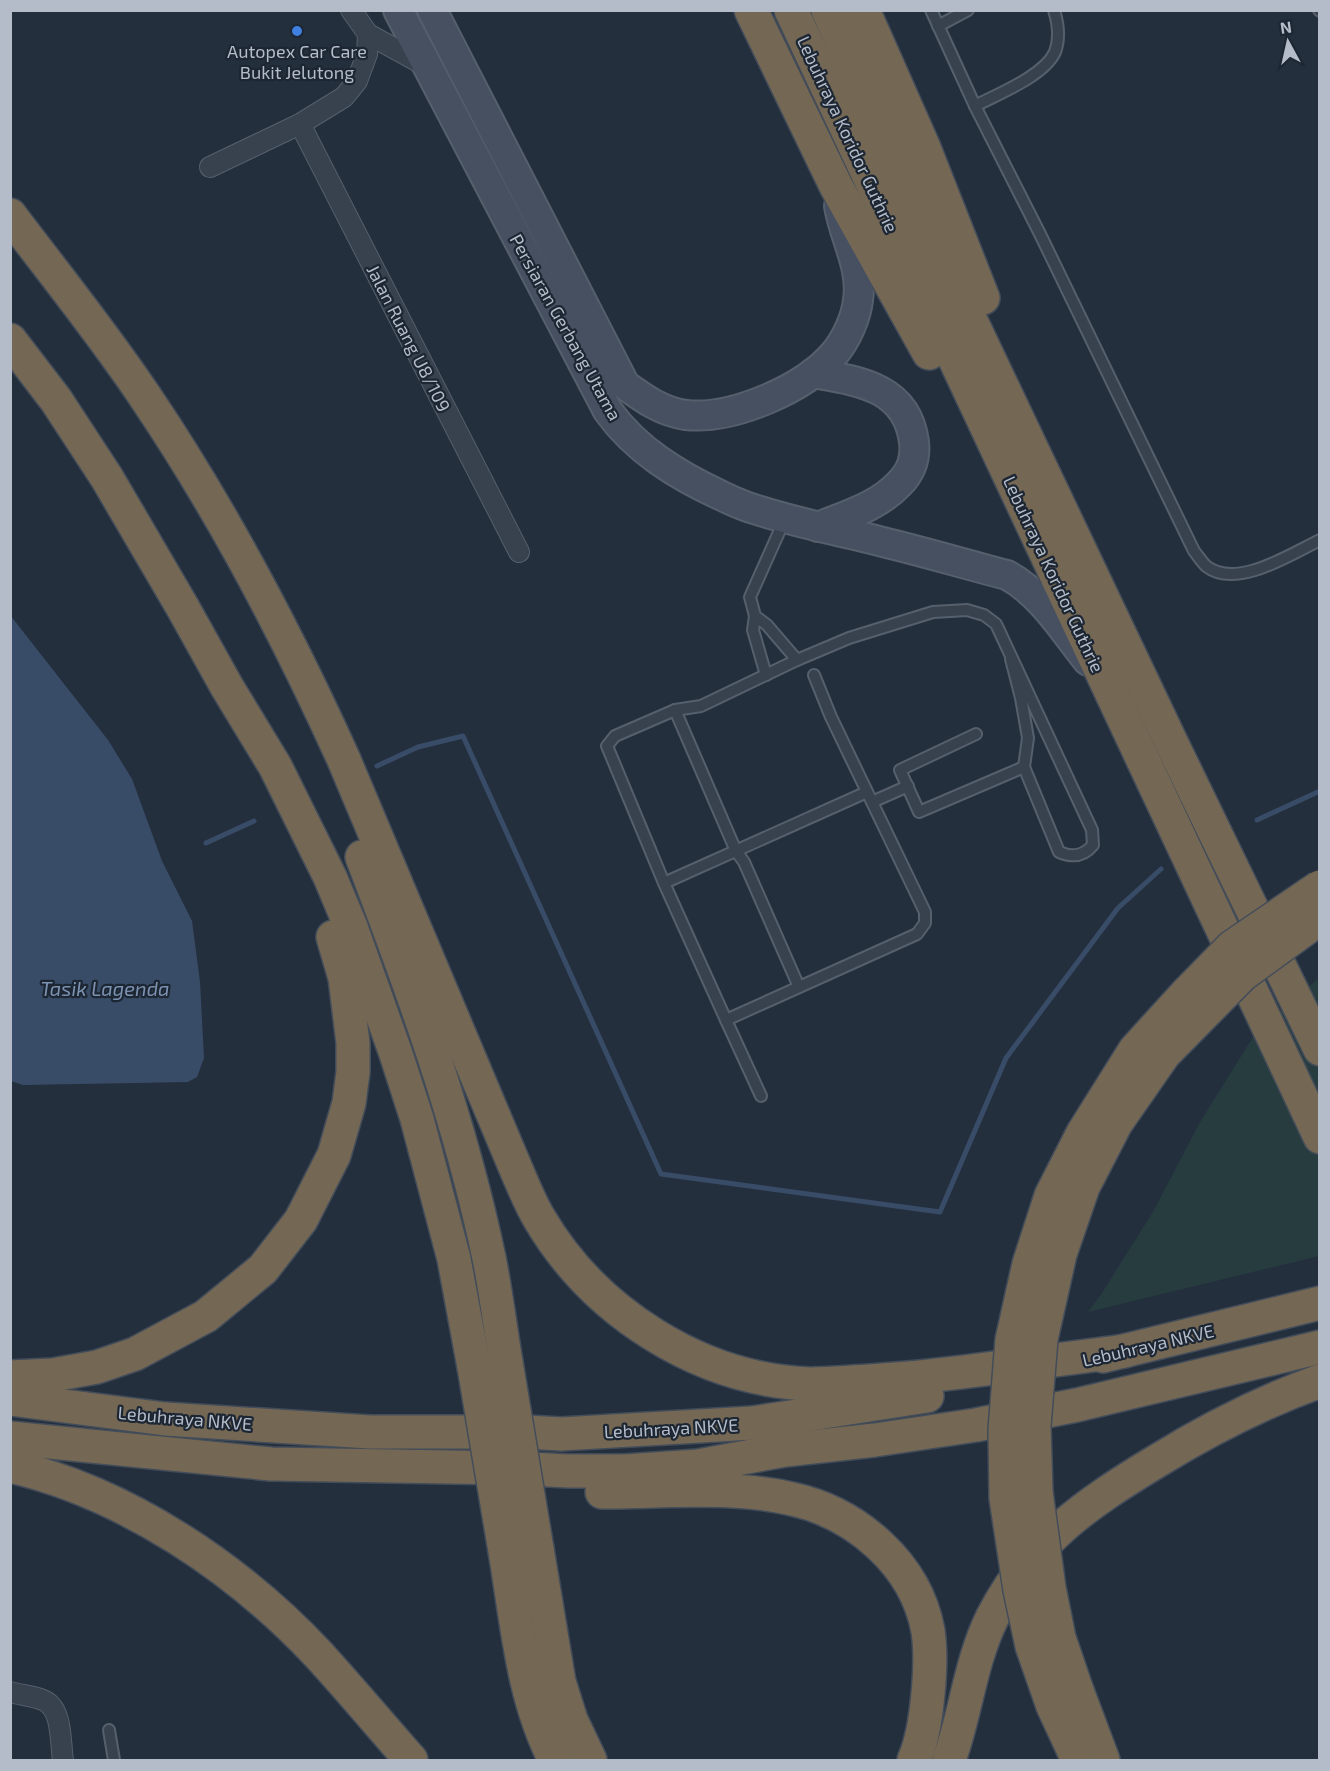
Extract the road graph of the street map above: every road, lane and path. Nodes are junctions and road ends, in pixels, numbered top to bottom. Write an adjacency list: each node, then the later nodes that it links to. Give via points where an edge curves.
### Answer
1 (351, 10): 13 (street)
2 (398, 10): 15 (main road, Persiaran Gerbang Utama)
3 (432, 10): 14 (main road, Persiaran Gerbang Utama)
4 (452, 10): 14 (street)
5 (751, 10): 19 (highway)
6 (791, 10): 23 (highway, Lebuhraya Koridor Guthrie)
7 (828, 10): 24 (highway, Lebuhraya Koridor Guthrie, via 895,161)
8 (862, 10): 24 (highway, via 924,148 1009,360)
9 (932, 10): 12 (lane)
10 (968, 10): 12 (lane)
11 (1054, 10): 16 (lane, via 1058,31 1055,51 1044,66)
12 (938, 26): 16 (lane)
13 (368, 34): 15 (street); 17 (street, via 367,54 357,81 344,98)
14 (450, 45): 22 (main road, Persiaran Gerbang Utama, via 625,385 652,404 700,415 752,405)
15 (428, 67): 25 (main road, Persiaran Gerbang Utama, via 617,423 657,460 700,486 744,506)
16 (975, 106): 27 (lane, via 1194,551 1216,571 1251,572)
17 (300, 124): 18 (street); 28 (street, Jalan Ruang U8/109)
18 (210, 167)
19 (836, 186): 22 (main road, Persiaran Gerbang Utama, via 856,265 858,302 835,352); 23 (highway, via 937,368 958,395)
20 (10, 216): 37 (highway, via 146,399 216,510 260,588)
21 (10, 339): 41 (highway, via 107,478 275,766)
22 (813, 374): 26 (main road, via 861,383 894,400 906,415 915,453 911,469 883,498)
23 (978, 411): 34 (highway, Lebuhraya Koridor Guthrie)
24 (1015, 411): 48 (highway, Lebuhraya Koridor Guthrie)
25 (786, 518): 26 (main road, Persiaran Gerbang Utama); 29 (lane, via 750,597)
26 (818, 527): 34 (main road, Persiaran Gerbang Utama, via 1007,575 1022,583 1036,595)
27 (1320, 540)
28 (519, 552)
29 (755, 616): 31 (lane, via 767,624); 32 (lane, via 753,630)
30 (1011, 659): 31 (lane, via 996,624 967,610 933,612 849,638); 38 (lane, via 1028,738); 38 (lane, via 1092,830 1093,845 1087,852 1059,852)
31 (797, 660): 32 (lane)
32 (766, 675): 35 (lane, via 701,706)
33 (814, 675): 40 (lane)
34 (1106, 684): 50 (highway, Lebuhraya Koridor Guthrie)
35 (675, 710): 42 (lane); 43 (lane, via 615,736 607,746)
36 (976, 734): 39 (lane, via 900,770)
37 (344, 760): 53 (highway, via 538,1217 594,1288 644,1329 710,1363 748,1375 808,1384 902,1380); 67 (highway, bridge, via 347,821 422,1018 468,1170 489,1259 559,1682)
38 (1024, 767): 39 (lane, via 920,812)
39 (908, 786): 40 (lane)
40 (870, 797): 42 (lane); 46 (lane, via 925,912 925,923 917,934)
41 (315, 845): 54 (highway, via 314,868 320,898 345,978 353,1072 349,1103 334,1155 301,1220 263,1269 206,1316 135,1354 97,1367); 66 (highway, bridge, via 351,927 396,1054 454,1259 527,1685)
42 (736, 850): 43 (lane); 46 (lane)
43 (664, 883): 47 (lane)
44 (1320, 887): 61 (highway, bridge, via 1232,947 1135,1050 1083,1133 1051,1196 1029,1264 1012,1340 1005,1430 1006,1498 1032,1646)
45 (1320, 918): 61 (highway, bridge, via 1242,975 1164,1054 1116,1123 1083,1187 1060,1254 1041,1339 1034,1426 1036,1481)
46 (799, 987): 47 (lane)
47 (726, 1020): 49 (lane)
48 (1320, 1048)
49 (761, 1096)
50 (1320, 1137)
51 (1320, 1303): 53 (highway, Lebuhraya NKVE)
52 (1320, 1347): 58 (highway, Lebuhraya NKVE, via 1017,1417 698,1466 568,1471)
53 (1125, 1351): 56 (highway, Lebuhraya NKVE, via 918,1398 752,1424 561,1434 370,1432 210,1422)
54 (10, 1377)
55 (1320, 1381): 69 (highway, via 1221,1423 1114,1486 1046,1540 1024,1566 992,1618 979,1648)
56 (10, 1399)
57 (10, 1438): 58 (highway, Lebuhraya NKVE)
58 (272, 1464): 68 (highway, via 423,1486 548,1492 741,1491 792,1499 830,1511 879,1544 894,1560 916,1593 923,1613 930,1670)
59 (10, 1466): 65 (highway, via 101,1498 199,1551 297,1633)
60 (10, 1692): 63 (street, via 52,1705 58,1714)
61 (1065, 1697): 70 (highway); 71 (highway)
62 (109, 1730): 64 (lane)
63 (63, 1761)
64 (114, 1761)
65 (411, 1761)
66 (555, 1761)
67 (590, 1761)
68 (914, 1761)
69 (949, 1761)
70 (1078, 1761)
71 (1103, 1761)

